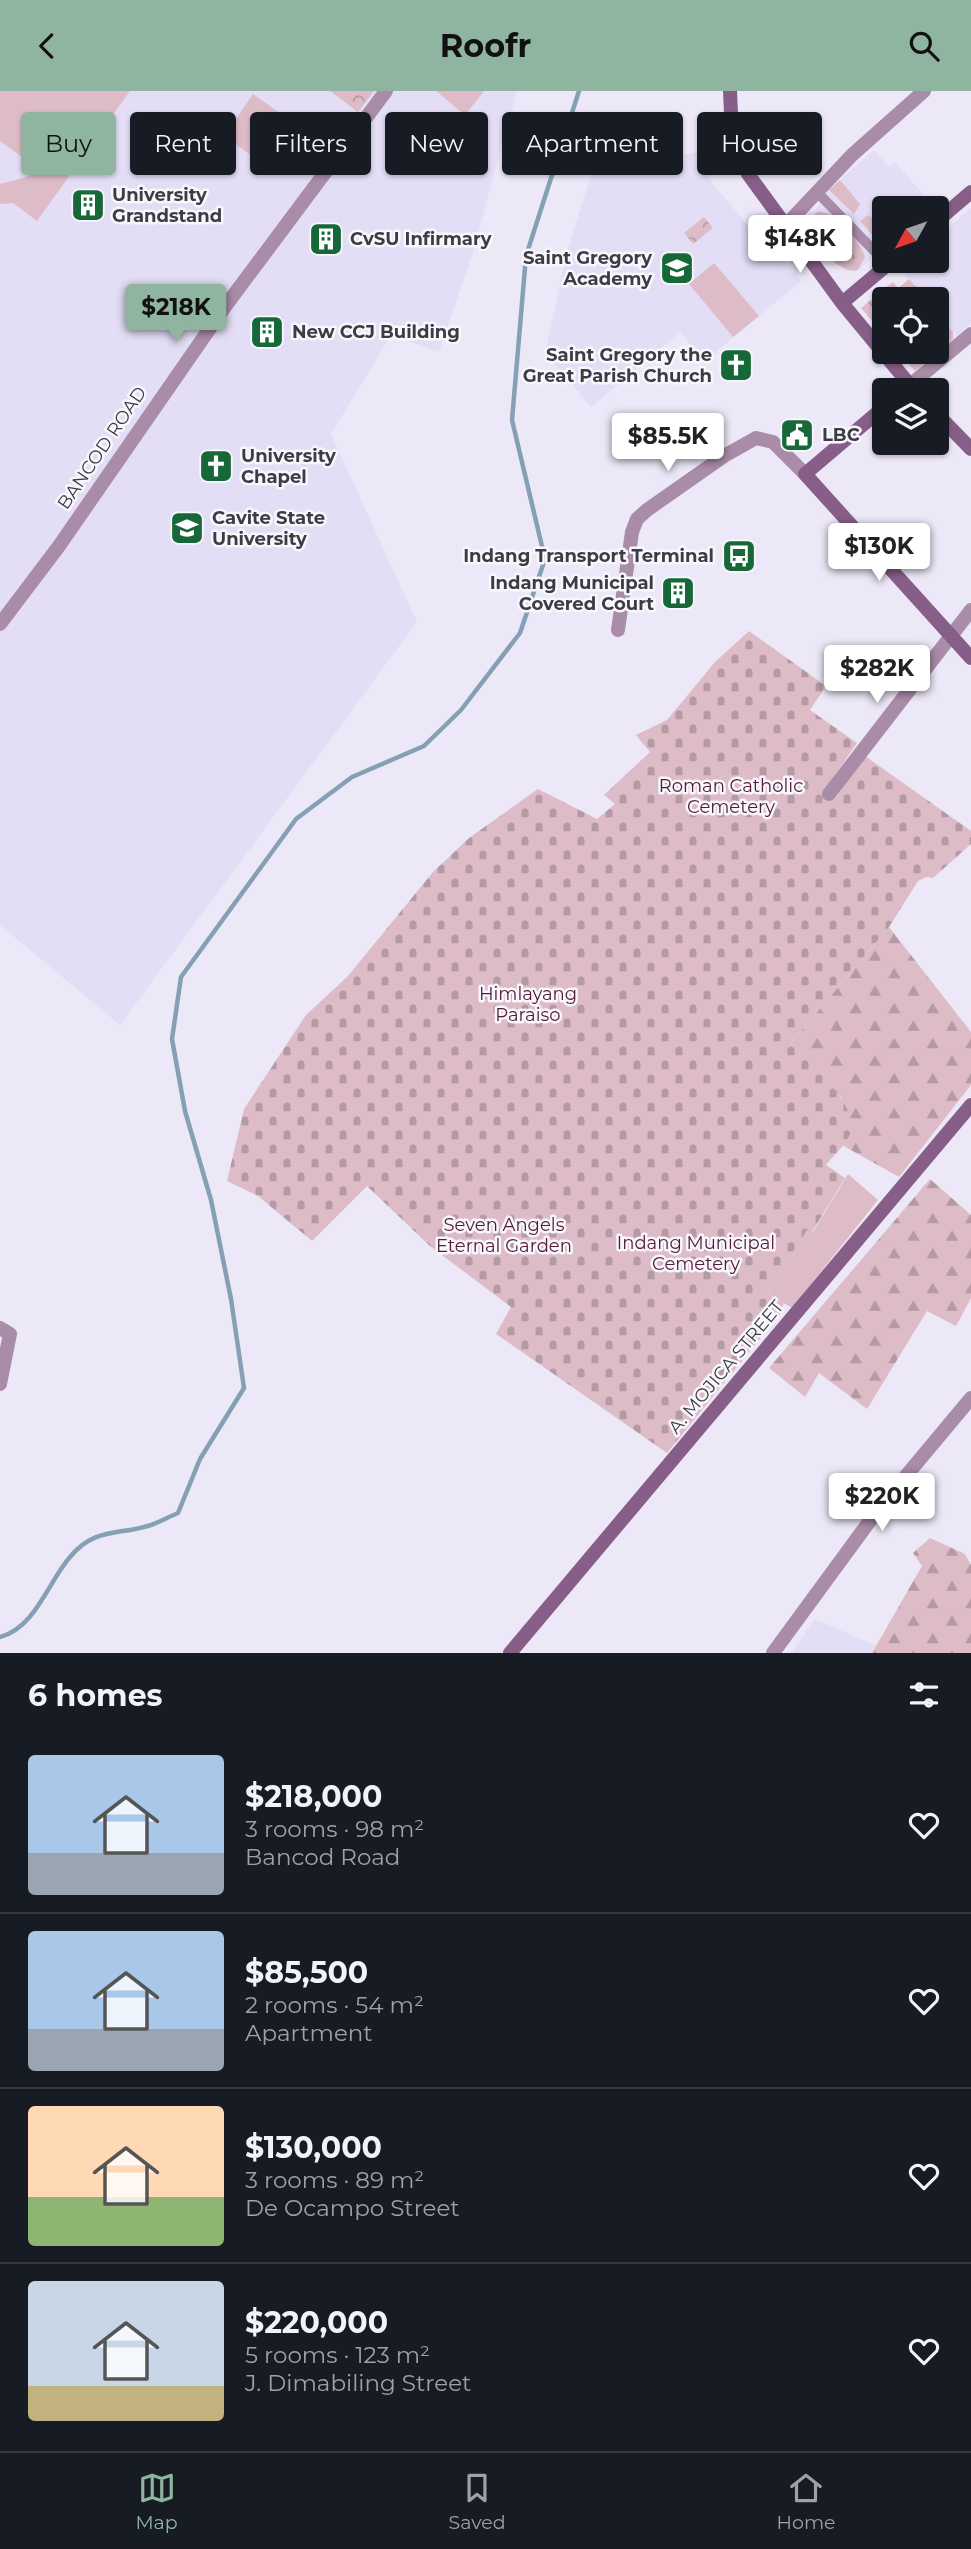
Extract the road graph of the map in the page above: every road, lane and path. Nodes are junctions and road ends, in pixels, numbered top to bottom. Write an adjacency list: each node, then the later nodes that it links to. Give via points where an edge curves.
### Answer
1 (386, 91): 19 (street, BANCOD ROAD, via 224,308)
2 (730, 91): 7 (main road, via 737,153)
3 (923, 91): 5 (street)
4 (971, 191): 6 (main road)
5 (817, 192): 7 (street); 8 (street)
6 (949, 210)
7 (785, 226): 10 (main road)
8 (872, 247)
9 (875, 273): 10 (main road)
10 (842, 303): 12 (main road)
11 (971, 334): 13 (street)
12 (900, 378)
13 (921, 378)
14 (872, 417): 17 (main road)
15 (949, 426): 16 (main road)
16 (971, 449)
17 (805, 474): 20 (street, via 773,442 756,438 643,514 632,532); 21 (main road)
18 (971, 610): 21 (street)
19 (0, 624)
20 (618, 630)
21 (951, 636): 22 (main road); 23 (street)
22 (971, 658)
23 (829, 794)
24 (971, 1105): 28 (main road, A. MOJICA STREET)
25 (0, 1328): 26 (street, via 10,1335)
26 (0, 1384)
27 (971, 1398): 29 (street, via 880,1507)
28 (510, 1653)
29 (773, 1653)

